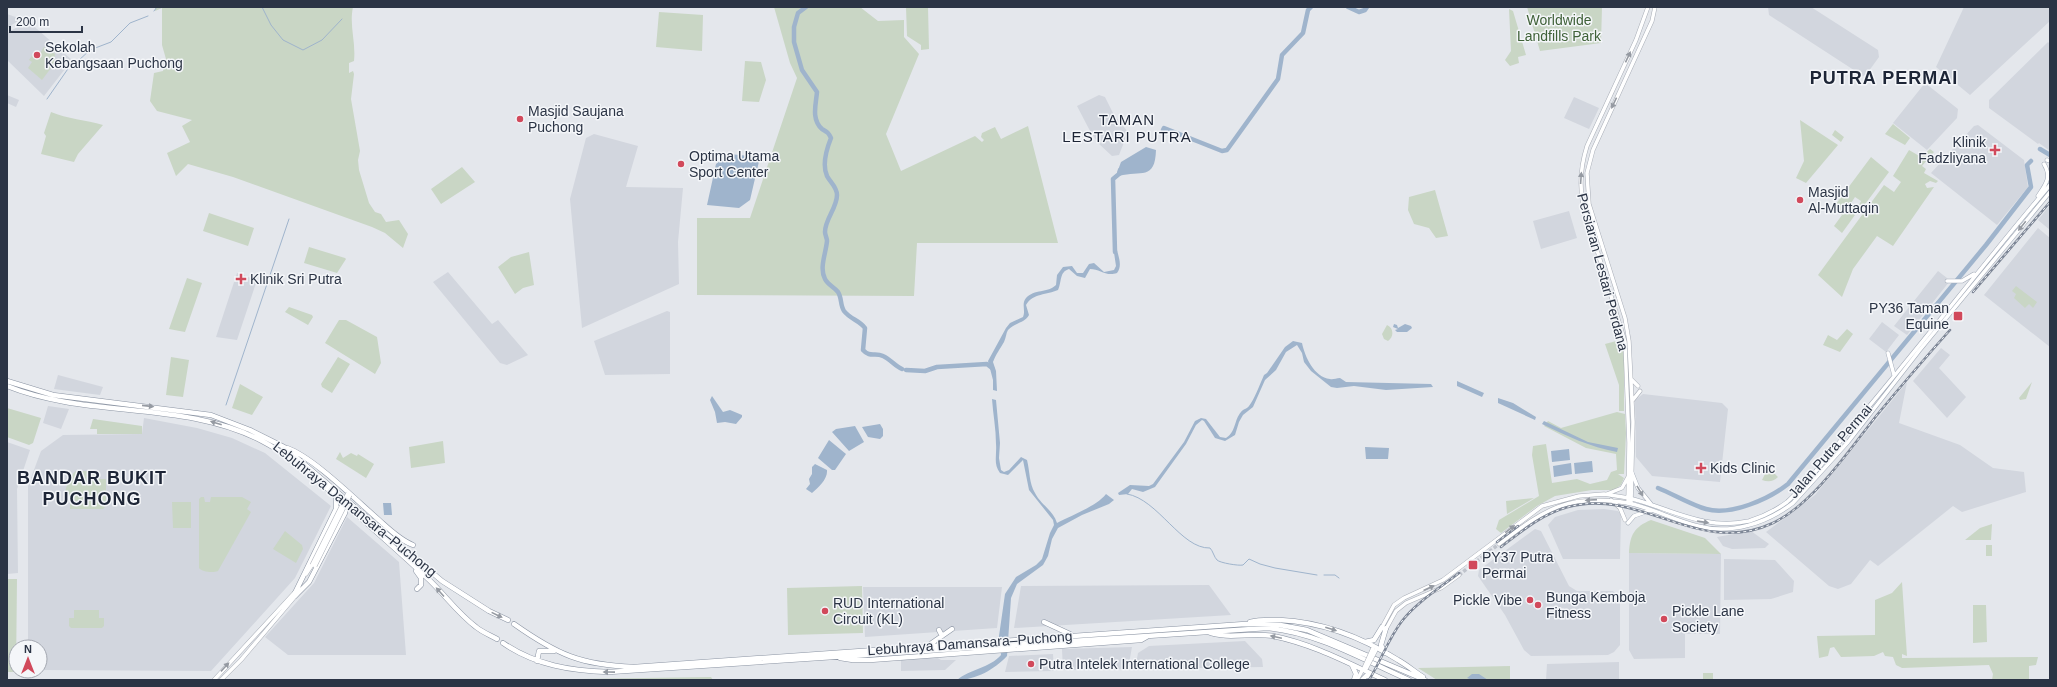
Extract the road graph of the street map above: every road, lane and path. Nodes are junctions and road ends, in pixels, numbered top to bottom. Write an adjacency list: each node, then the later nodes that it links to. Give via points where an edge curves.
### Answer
1 (1648, 7): 3 (main road, Persiaran Lestari Perdana)
2 (1655, 7): 4 (main road, Persiaran Lestari Perdana, via 1652,21)
3 (1636, 40): 4 (main road); 25 (main road, Persiaran Lestari Perdana, one-way to 3, via 1625,342 1583,204 1580,184 1587,146)
4 (1642, 42): 13 (main road, Persiaran Lestari Perdana, one-way to 13, via 1593,150 1587,173 1589,204 1628,334)
5 (2044, 164): 8 (main road, via 2048,174 2047,184)
6 (2050, 185): 8 (main road, Jalan Putra Permai)
7 (2049, 194): 20 (main road, Jalan Putra Permai, one-way to 20, via 1919,351)
8 (2030, 208): 9 (main road, Jalan Putra Permai)
9 (1997, 250): 10 (main road, via 1972,277 1962,281); 12 (main road, Jalan Putra Permai)
10 (1949, 281)
11 (1889, 354): 12 (main road)
12 (1894, 375): 19 (main road, Jalan Putra Permai)
13 (1630, 378): 16 (main road); 18 (main road, Persiaran Lestari Perdana)
14 (7, 380): 21 (highway, Lebuhraya Damansara–Puchong, one-way to 21, via 52,395 211,415)
15 (7, 386): 28 (highway, Lebuhraya Damansara–Puchong, one-way to 15, via 284,454 223,425 191,417 52,399 26,394)
16 (1638, 386)
17 (1640, 391): 18 (main road)
18 (1631, 402): 25 (main road, Persiaran Lestari Perdana)
19 (1841, 438): 20 (main road, via 1839,447); 22 (main road, Jalan Putra Permai)
20 (1848, 442): 23 (main road, Jalan Putra Permai)
21 (284, 447): 24 (highway); 41 (highway, Lebuhraya Damansara–Puchong)
22 (1826, 458): 23 (main road, via 1834,453); 32 (main road, Jalan Putra Permai, one-way to 22, via 1700,521 1717,523 1749,520 1786,502)
23 (1832, 461): 34 (main road, Jalan Putra Permai, via 1793,503 1769,518 1750,525 1726,528 1700,527)
24 (320, 470): 26 (highway); 35 (highway, via 351,493)
25 (1630, 474): 27 (main road, via 1622,488); 29 (main road, Persiaran Lestari Perdana); 32 (main road, one-way to 32)
26 (349, 494): 35 (highway); 45 (main road, bridge, via 308,580)
27 (1604, 494): 29 (main road, Jalan Putra Permai); 50 (main road, Jalan Putra Permai, one-way to 27, via 1394,605 1443,580 1542,506 1579,496)
28 (336, 496): 33 (highway); 37 (highway, Lebuhraya Damansara–Puchong)
29 (1630, 498): 31 (main road, Persiaran Lestari Perdana); 32 (main road, Jalan Putra Permai)
30 (1611, 500): 31 (main road, Jalan Putra Permai); 34 (main road, via 1620,508 1626,522 1639,513); 39 (main road, Jalan Putra Permai, one-way to 39, via 1580,501 1554,507)
31 (1630, 503): 34 (main road, Jalan Putra Permai)
32 (1653, 505)
33 (336, 509): 36 (highway, via 342,507); 45 (highway)
34 (1652, 510)
35 (369, 511): 38 (highway)
36 (345, 513): 37 (highway); 45 (highway, via 309,582)
37 (356, 514): 42 (highway, Lebuhraya Damansara–Puchong)
38 (391, 531): 40 (highway, via 406,543); 41 (highway)
39 (1499, 544)
40 (413, 545)
41 (405, 549): 46 (highway, Lebuhraya Damansara–Puchong, one-way to 46, via 442,581)
42 (410, 563): 44 (highway, via 421,578 421,585); 56 (highway, Lebuhraya Damansara–Puchong, one-way to 42, via 477,628 463,616)
43 (1459, 575): 50 (main road, Jalan Putra Permai, via 1441,588 1406,603 1396,611)
44 (417, 589)
45 (295, 594): 64 (main road); 65 (main road)
46 (508, 620)
47 (1044, 622): 54 (highway, via 1062,632)
48 (514, 624): 62 (highway, Lebuhraya Damansara–Puchong)
49 (1245, 624): 54 (highway, Lebuhraya Damansara–Puchong); 57 (highway, one-way to 57, via 1257,620 1300,622 1337,631); 76 (highway, Lebuhraya Damansara–Puchong, via 1288,626 1312,632)
50 (1384, 628): 57 (highway, via 1374,640); 61 (main road, Jalan Putra Permai); 63 (highway, via 1381,645)
51 (952, 629): 55 (highway)
52 (939, 630): 55 (highway)
53 (1207, 631): 59 (highway, via 1150,635 1141,640 1013,647); 67 (highway, one-way to 53, via 1305,644 1285,639 1261,634 1218,634); 75 (highway, via 1267,628 1296,632 1326,642)
54 (1077, 635): 59 (highway, Lebuhraya Damansara–Puchong, via 1014,639)
55 (942, 636): 60 (highway)
56 (497, 639)
57 (1361, 641): 61 (highway)
58 (503, 643): 66 (highway, via 521,655)
59 (997, 645): 60 (highway, Lebuhraya Damansara–Puchong); 66 (highway, one-way to 66, via 870,660 844,660 838,657 610,672 570,669)
60 (927, 646): 62 (highway, Lebuhraya Damansara–Puchong, via 634,667 580,661)
61 (1375, 648): 63 (highway); 68 (main road, Jalan Putra Permai, bridge)
62 (559, 652): 66 (highway, via 539,651)
63 (1385, 653): 76 (highway)
64 (237, 655): 65 (main road, via 237,659); 70 (main road, one-way to 64)
65 (241, 660): 71 (main road)
66 (537, 661)
67 (1351, 664): 68 (highway); 72 (highway, via 1356,674)
68 (1364, 670): 69 (highway); 72 (main road, Jalan Putra Permai); 73 (main road)
69 (1375, 675): 73 (highway, via 1366,676); 74 (highway)
70 (214, 680)
71 (221, 680)
72 (1355, 680)
73 (1361, 680)
74 (1385, 680)
75 (1409, 680)
76 (1427, 680)

